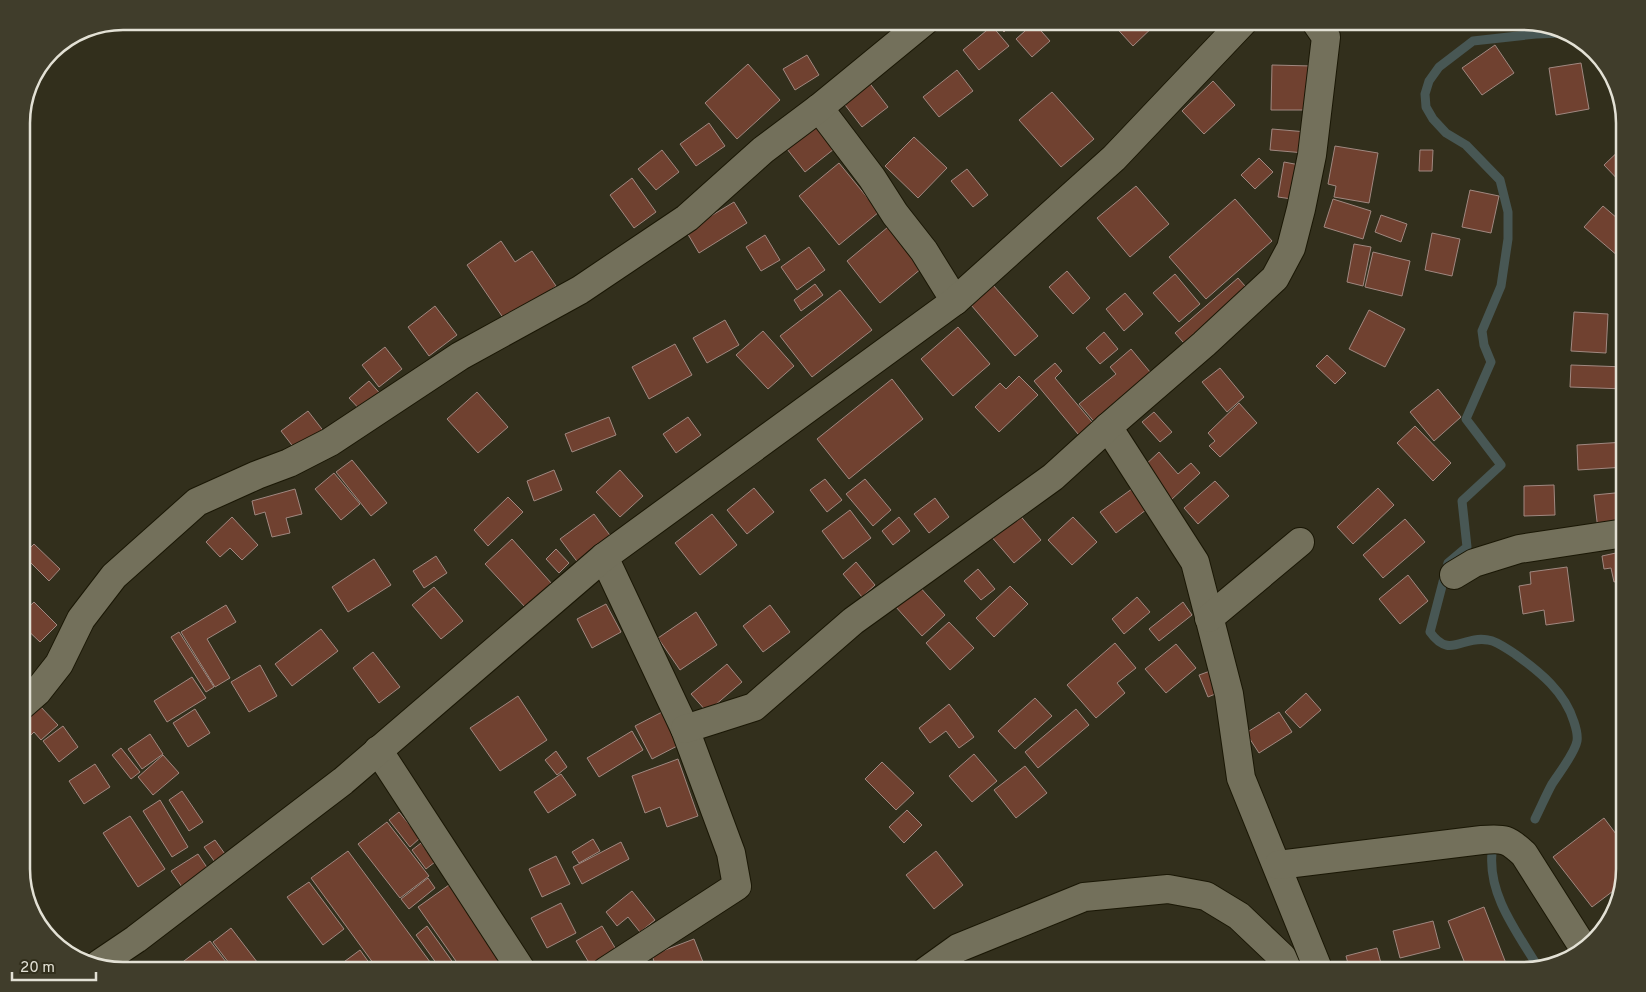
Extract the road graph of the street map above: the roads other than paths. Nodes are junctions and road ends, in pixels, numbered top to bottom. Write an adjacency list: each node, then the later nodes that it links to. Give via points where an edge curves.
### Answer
1 (914, 30): 4 (street)
2 (1235, 30): 5 (street, via 1114,158)
3 (1321, 30): 6 (street, via 1326,37 1312,155 1291,248 1275,278)
4 (819, 108): 5 (street, via 924,251); 12 (street, via 763,150 687,218 580,290 460,356 330,442 197,502 114,576 81,619 59,664)
5 (955, 302): 9 (street)
6 (1108, 427): 11 (street, via 1195,562); 13 (street, via 1053,477 853,621 754,707)
7 (1616, 534): 10 (street, via 1519,549 1474,563)
8 (1300, 542): 11 (street)
9 (604, 557): 13 (street); 14 (street)
10 (1454, 575)
11 (1209, 618): 15 (street, via 1228,694 1241,778)
12 (30, 699)
13 (685, 729): 19 (street, via 731,853 737,886)
14 (378, 750): 17 (street, via 343,781); 18 (street)
15 (1278, 865): 16 (street, via 1490,839 1511,842 1524,854); 22 (street)
16 (1580, 943)
17 (105, 960)
18 (516, 962)
19 (620, 962)
20 (939, 962): 21 (street, via 958,948 1084,897 1168,889 1206,896 1239,916)
21 (1284, 962)
22 (1316, 962)

